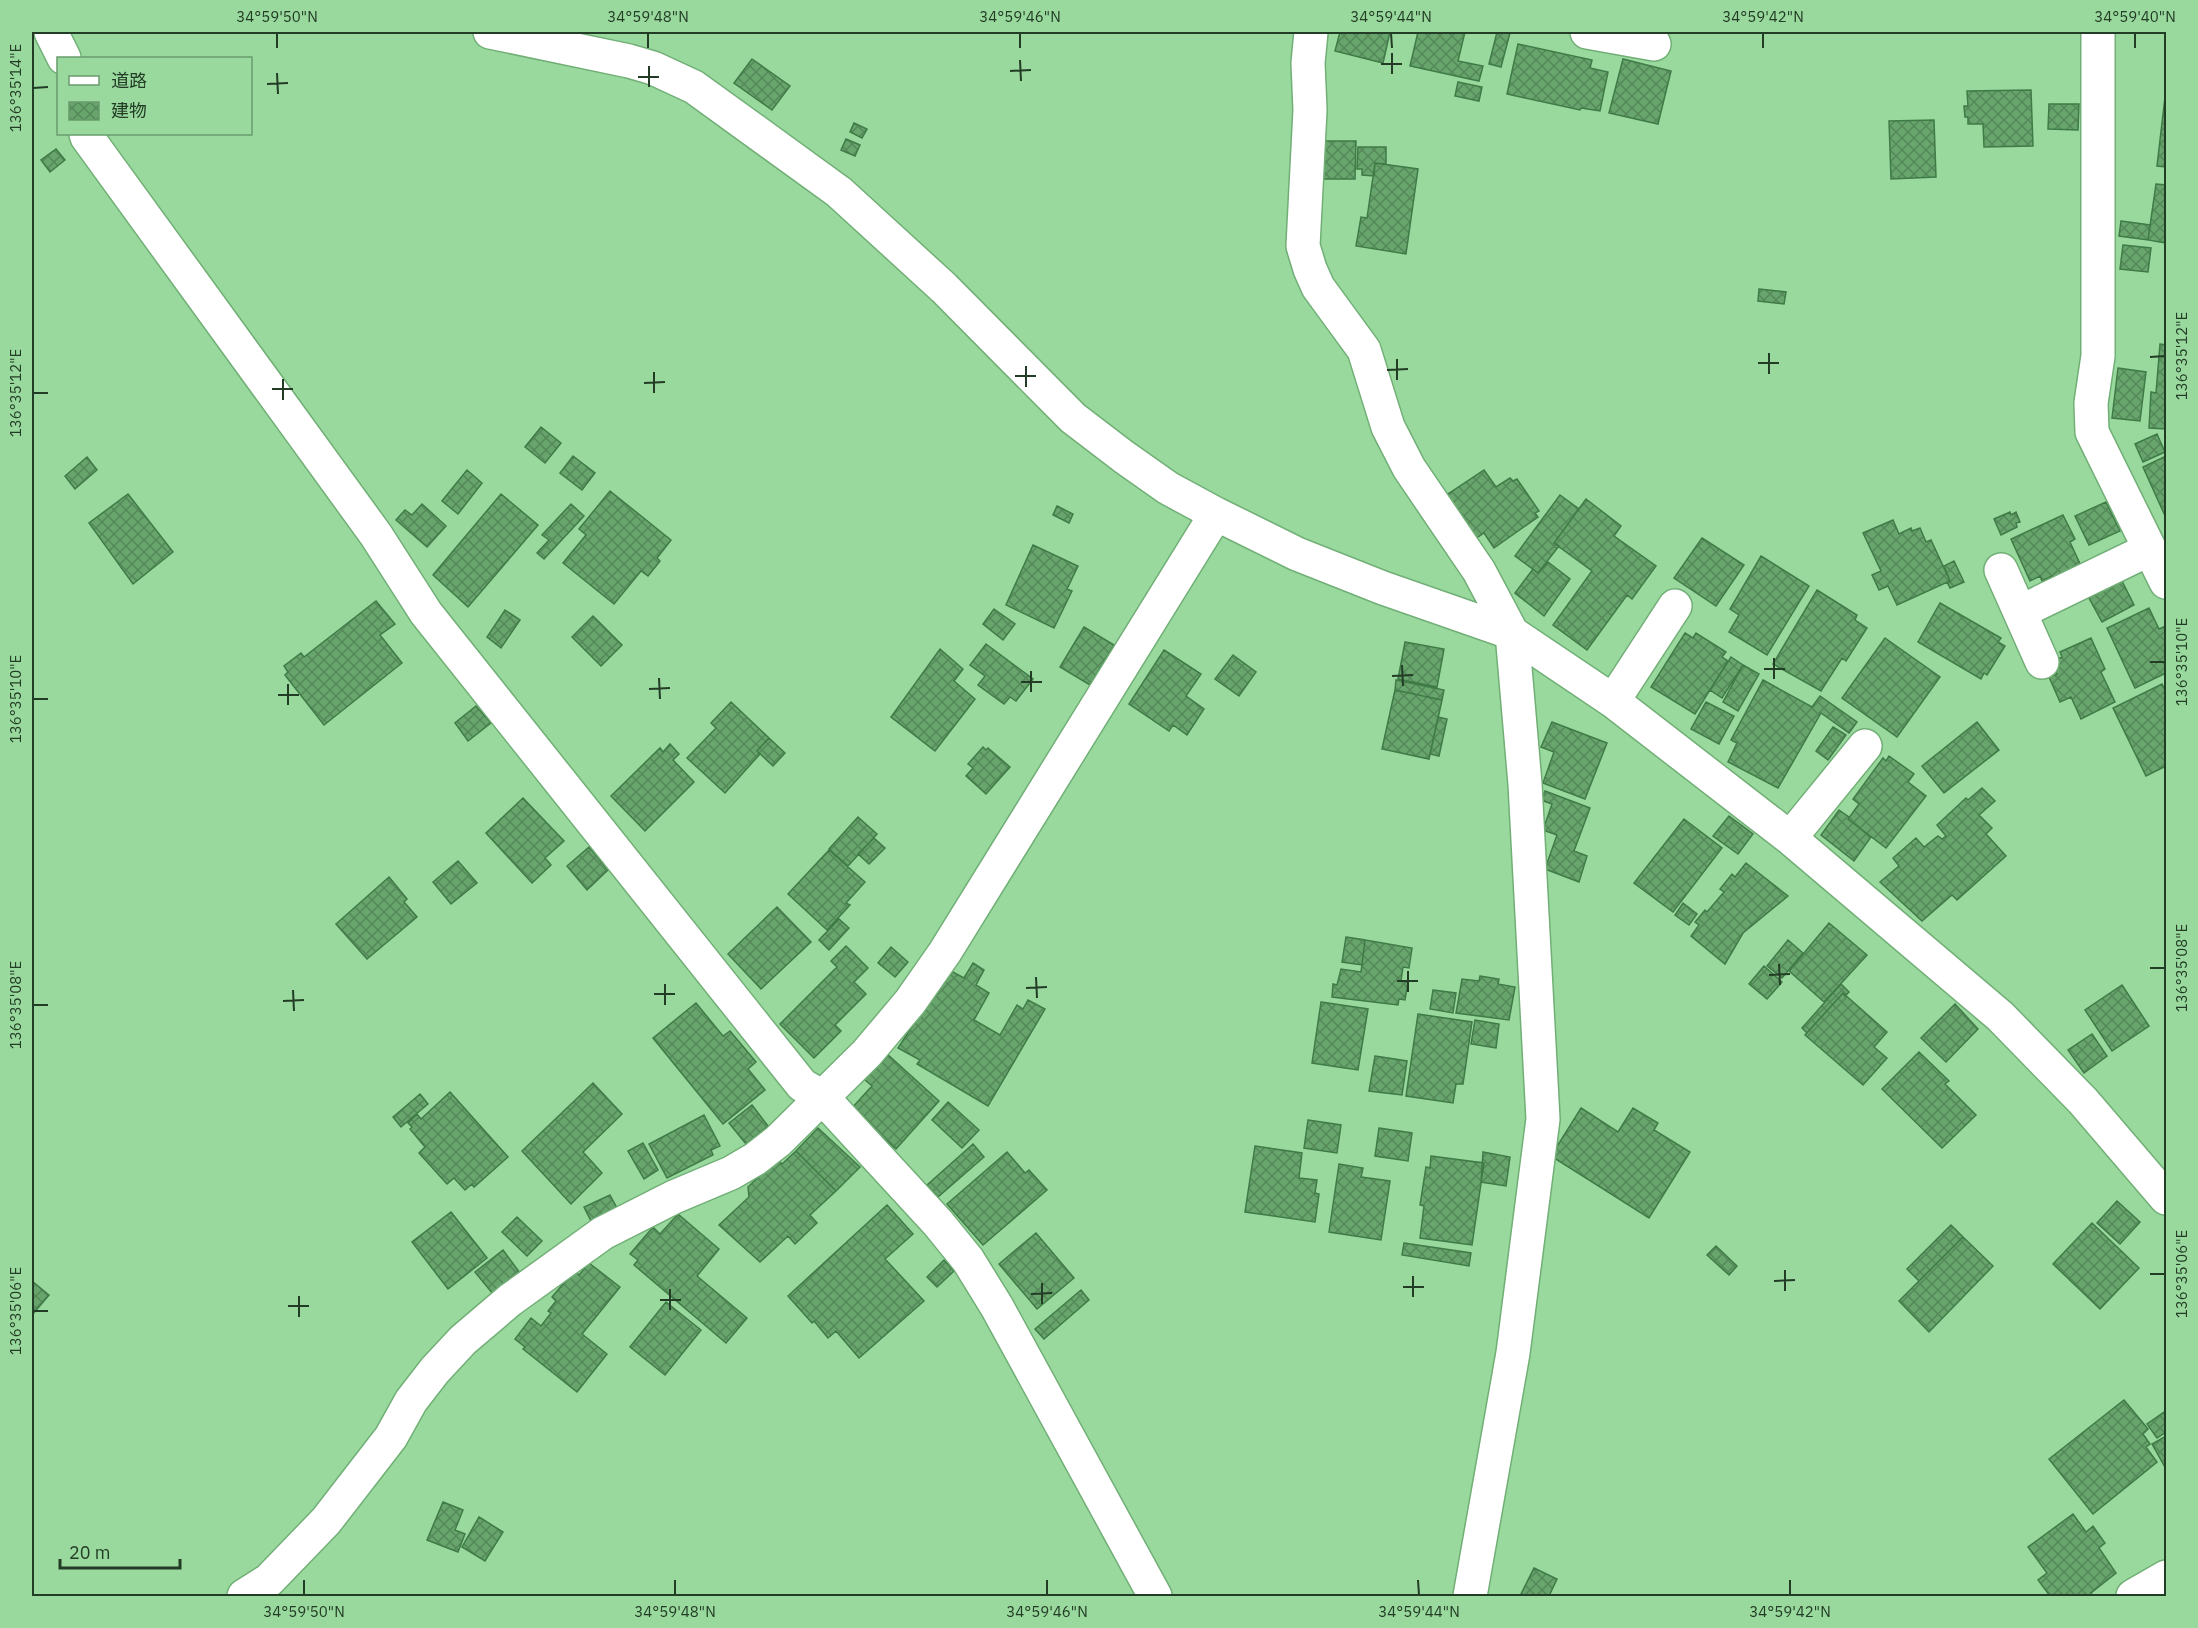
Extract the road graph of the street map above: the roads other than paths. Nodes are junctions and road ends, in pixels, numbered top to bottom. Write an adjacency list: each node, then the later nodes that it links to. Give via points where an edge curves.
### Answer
1 (51, 32): 7 (street)
2 (490, 32): 9 (street, via 629,61 694,87 839,192 944,288 1073,418 1168,488)
3 (1311, 32): 15 (street, via 1303,246 1310,269 1318,287 1364,350 1388,428 1409,468 1479,571)
4 (1587, 32): 6 (street)
5 (2098, 32): 10 (street, via 2098,356 2091,403 2092,432)
6 (1654, 44)
7 (64, 57)
8 (86, 135): 20 (street, via 376,535 426,613 802,1085)
9 (1216, 514): 15 (street, via 1296,554); 20 (street, via 945,952 867,1053)
10 (2150, 549): 12 (street); 14 (street)
11 (2001, 570): 14 (street)
12 (2166, 582)
13 (1675, 606): 17 (street)
14 (2020, 612): 16 (street)
15 (1512, 633): 17 (street); 25 (street, via 1525,784 1542,1119 1513,1353)
16 (2042, 662)
17 (1614, 701): 19 (street)
18 (1865, 746): 19 (street)
19 (1790, 838): 21 (street, via 2000,1016 2083,1101)
20 (821, 1096): 23 (street, via 755,1159 603,1233 519,1293 463,1340 411,1401 391,1437 326,1521 269,1580); 24 (street, via 968,1260)
21 (2166, 1198)
22 (2166, 1577): 26 (street)
23 (244, 1596)
24 (1155, 1596)
25 (1470, 1596)
26 (2133, 1596)

